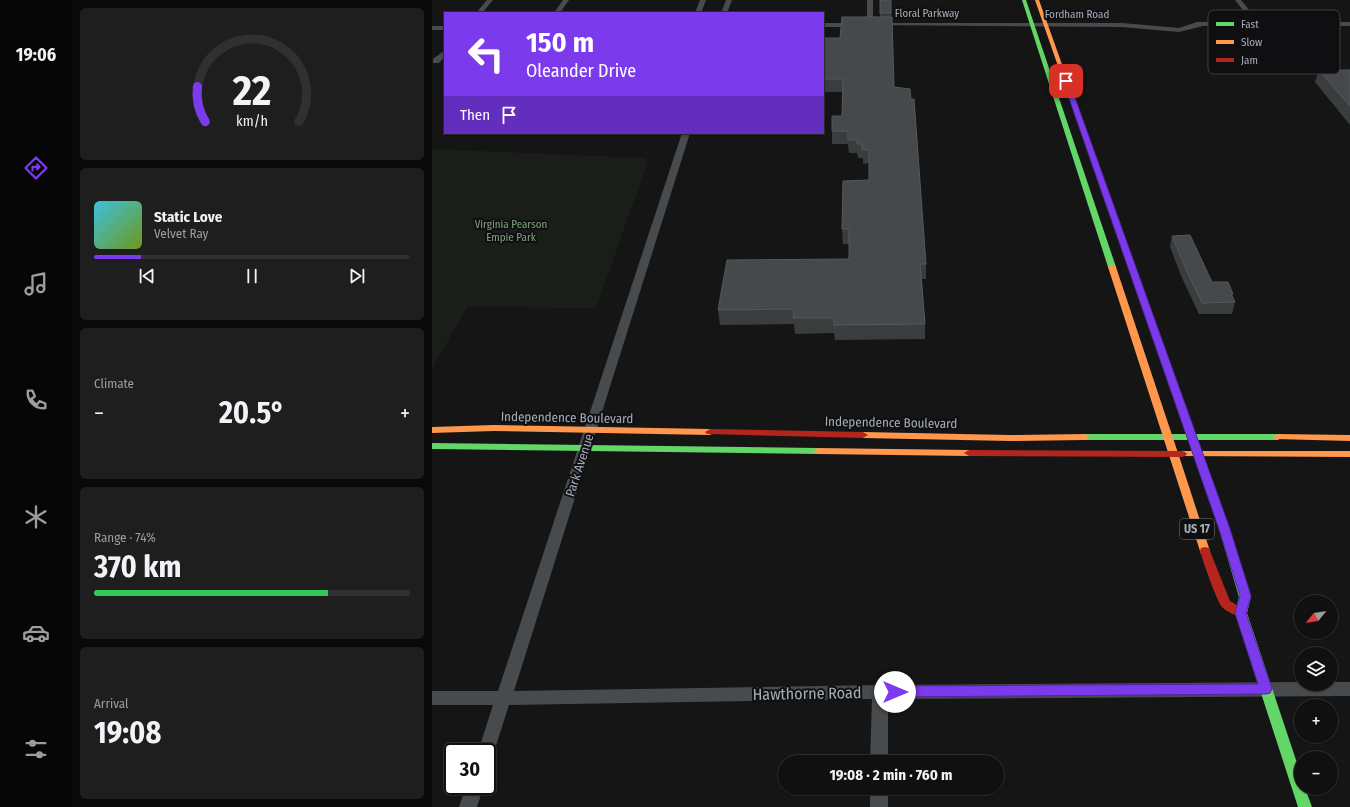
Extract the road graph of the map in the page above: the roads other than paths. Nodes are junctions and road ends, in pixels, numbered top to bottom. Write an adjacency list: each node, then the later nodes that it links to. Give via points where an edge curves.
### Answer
1 (490, 0): 10 (street)
2 (566, 0): 11 (street)
3 (703, 0): 12 (street)
4 (729, 0): 13 (street)
5 (870, 0): 14 (street)
6 (1024, 0): 15 (main road, US 17)
7 (1037, 0): 20 (main road, US 17)
8 (1238, 0): 9 (street)
9 (1246, 10)
10 (480, 12)
11 (558, 12)
12 (698, 12)
13 (724, 12)
14 (870, 24): 15 (street, Floral Parkway); 19 (street, Floral Parkway)
15 (1032, 24): 20 (street, Fordham Road); 28 (main road, US 17)
16 (1208, 24): 20 (street, Fordham Road, via 1179,30 1122,25)
17 (1340, 24): 18 (street, Fordham Road)
18 (1350, 24)
19 (824, 25)
20 (1046, 26): 29 (main road, US 17)
21 (432, 28): 22 (street)
22 (444, 28)
23 (444, 53): 24 (street)
24 (436, 61)
25 (686, 134): 27 (street, Park Avenue)
26 (432, 430): 27 (main road, Independence Boulevard)
27 (590, 430): 28 (main road, Independence Boulevard, via 1010,438); 32 (street, Park Avenue)
28 (1168, 436): 29 (main road, Independence Boulevard); 33 (main road, US 17)
29 (1192, 437): 30 (main road, Independence Boulevard); 34 (main road, US 17)
30 (1350, 438)
31 (432, 446): 32 (main road)
32 (584, 448): 33 (main road); 41 (street, Park Avenue)
33 (1172, 454): 34 (main road); 36 (main road, US 17, via 1204,549 1226,604)
34 (1197, 454): 35 (main road); 36 (main road, US 17, via 1246,596)
35 (1350, 454)
36 (1240, 613): 37 (main road)
37 (1266, 689): 38 (street, Hawthorne Road); 39 (street, Hawthorne Road); 48 (main road)
38 (1350, 689)
39 (880, 692): 41 (street, Hawthorne Road); 43 (street)
40 (432, 698): 41 (street, Hawthorne Road)
41 (503, 698): 42 (street, Park Avenue)
42 (489, 743)
43 (879, 755)
44 (472, 795): 46 (street)
45 (879, 795): 47 (street)
46 (468, 807)
47 (879, 807)
48 (1305, 807)

